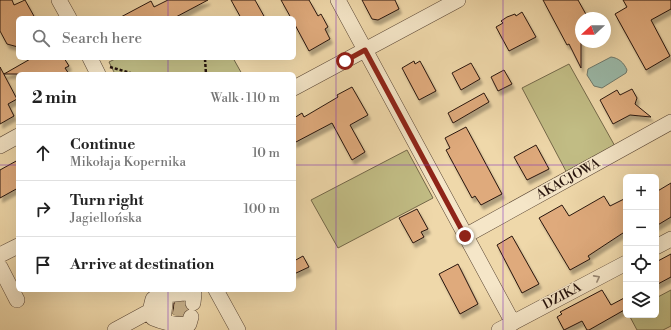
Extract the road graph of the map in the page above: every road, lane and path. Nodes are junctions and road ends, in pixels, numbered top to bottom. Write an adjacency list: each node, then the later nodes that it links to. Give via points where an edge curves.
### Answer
1 (59, 0): 4 (street)
2 (338, 0): 5 (street)
3 (458, 0): 5 (street)
4 (68, 16)
5 (365, 50): 11 (street); 15 (street)
6 (92, 60): 8 (street)
7 (205, 60): 10 (path)
8 (102, 71): 9 (path, via 109,67)
9 (127, 72)
10 (206, 72)
11 (296, 87)
12 (671, 122): 15 (street, AKACJOWA)
13 (16, 137): 14 (street)
14 (0, 146)
15 (465, 236): 29 (street)
16 (671, 239): 17 (street)
17 (658, 246)
18 (16, 247): 19 (street)
19 (0, 255)
20 (623, 265): 29 (street, DZIKA, one-way to 20)
21 (0, 267): 22 (street)
22 (14, 284): 25 (street)
23 (164, 292): 27 (street, via 153,299)
24 (217, 292): 31 (street)
25 (17, 300)
26 (185, 306): 28 (street); 28 (street, via 166,295)
27 (150, 310): 28 (street, via 153,318); 30 (street)
28 (163, 321)
29 (512, 323): 32 (street, DZIKA)
30 (115, 330)
31 (238, 330)
32 (498, 330)

